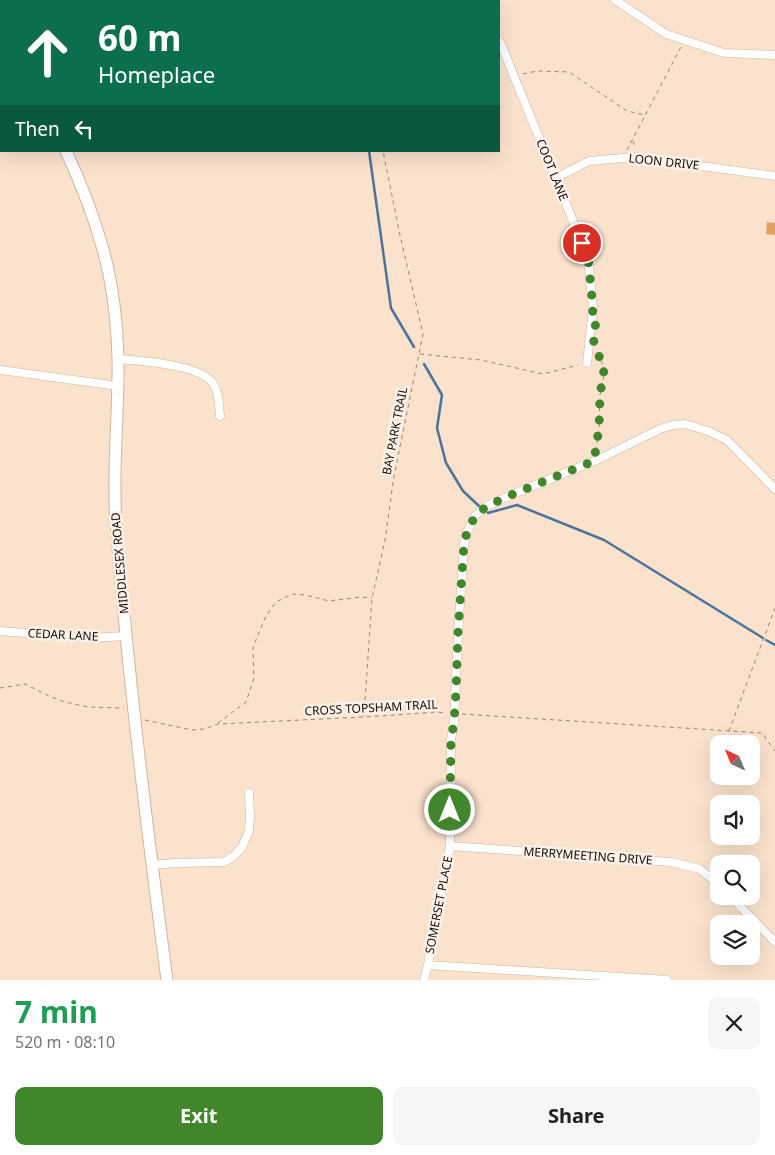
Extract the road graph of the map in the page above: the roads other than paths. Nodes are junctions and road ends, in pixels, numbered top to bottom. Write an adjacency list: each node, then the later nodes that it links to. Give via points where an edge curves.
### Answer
1 (616, 0): 3 (street, via 666,34 724,53)
2 (500, 43): 6 (street, COOT LANE)
3 (775, 55)
4 (66, 152): 7 (main road, MIDDLESEX ROAD, via 102,244 110,280)
5 (775, 176): 6 (street, LOON DRIVE, via 634,157 588,161)
6 (556, 178): 8 (street, COOT LANE, via 588,258 593,308)
7 (118, 358): 10 (main road, MIDDLESEX ROAD); 11 (street, via 197,372 211,380 218,396)
8 (587, 363)
9 (0, 370): 10 (street)
10 (118, 386): 14 (main road, MIDDLESEX ROAD, via 116,520)
11 (220, 416)
12 (775, 489): 16 (street, SOMERSET PLACE, via 727,440 685,424 673,425 502,498 475,516 464,544 451,740)
13 (0, 631): 14 (street, CEDAR LANE, via 87,638)
14 (127, 636): 17 (main road, MIDDLESEX ROAD)
15 (249, 793): 17 (street, via 249,831 234,856 224,862)
16 (450, 846): 18 (street, MERRYMEETING DRIVE, via 670,862 700,869); 21 (street, SOMERSET PLACE)
17 (152, 865): 22 (main road, MIDDLESEX ROAD)
18 (710, 877)
19 (739, 905): 20 (street)
20 (775, 942)
21 (428, 965): 23 (street, SOMERSET PLACE); 24 (street)
22 (168, 980)
23 (424, 980)
24 (667, 980)

